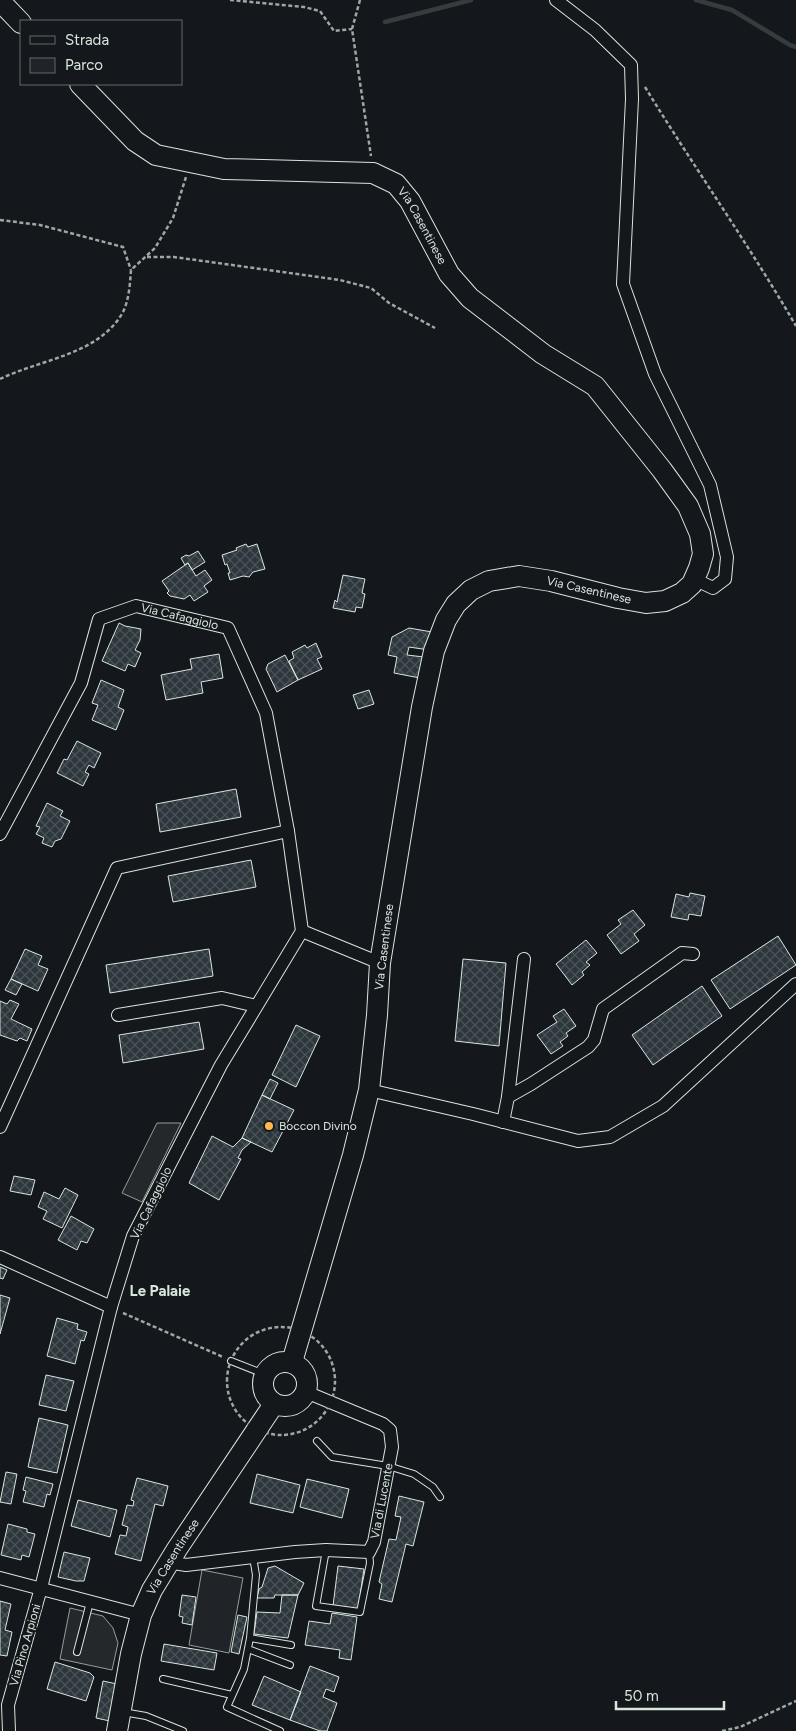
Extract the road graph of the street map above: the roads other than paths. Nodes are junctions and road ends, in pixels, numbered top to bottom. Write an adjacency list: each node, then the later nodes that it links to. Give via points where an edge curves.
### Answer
1 (556, 0): 5 (street, via 595,30 631,65 622,284 655,374 710,485 727,557 725,579 713,588)
2 (0, 1): 3 (main road)
3 (20, 22)
4 (81, 85): 5 (main road, Via Casentinese, via 135,141 156,155 224,169 373,173 396,184 410,201 449,274 470,298 543,354 594,386 662,470 688,506 700,534 703,554)
5 (694, 579): 11 (main road, Via Casentinese, via 682,592 665,601 646,603 519,576 489,581 471,590 456,604 434,651 422,707)
6 (288, 831): 7 (street, Via Cafaggiolo, via 266,713 228,628 136,606 99,619 81,683); 8 (street, Via Cafaggiolo); 18 (street, via 117,868)
7 (0, 834)
8 (302, 932): 11 (street); 13 (street, Via Cafaggiolo)
9 (693, 954): 16 (street, via 682,953 603,1009 594,1040 588,1047)
10 (524, 959): 16 (street)
11 (380, 963): 15 (main road, Via Casentinese)
12 (796, 984): 17 (street, via 663,1106 610,1137 578,1141)
13 (256, 1006): 14 (street, via 222,998); 20 (street, Via Cafaggiolo, via 221,1065 133,1236)
14 (118, 1015)
15 (369, 1090): 17 (street); 22 (main road, Via Casentinese, via 353,1156)
16 (508, 1097): 17 (street)
17 (503, 1122)
18 (0, 1127)
19 (0, 1257): 20 (street)
20 (111, 1307): 34 (street, Via Cafaggiolo)
21 (231, 1361): 23 (lane)
22 (292, 1362): 23 (main road, via 279,1362); 24 (main road, via 303,1371)
23 (264, 1374): 25 (main road, via 263,1388)
24 (306, 1392): 25 (main road, via 289,1406); 27 (street, Via di Lucente, via 383,1424 390,1430 392,1447)
25 (274, 1404): 32 (main road, Via Casentinese)
26 (317, 1441): 27 (lane, via 332,1457)
27 (388, 1466): 28 (lane, via 414,1474 433,1487); 30 (street, Via di Lucente, via 374,1542)
28 (440, 1497)
29 (326, 1550): 30 (street, Via di Lucente); 30 (lane, via 316,1606 360,1612 370,1563); 31 (street, Via di Lucente)
30 (369, 1552)
31 (253, 1557): 32 (street, Via di Lucente, via 186,1565); 37 (lane, via 256,1575)
32 (168, 1562): 36 (main road, Via Casentinese)
33 (0, 1578): 34 (street)
34 (41, 1588): 35 (street); 45 (street, Via Pino Arpioni, via 8,1705)
35 (90, 1602): 36 (street); 40 (lane)
36 (141, 1616): 44 (main road, Via Casentinese)
37 (250, 1638): 38 (lane); 39 (lane)
38 (291, 1644)
39 (248, 1649): 41 (lane); 43 (lane, via 244,1669)
40 (77, 1652)
41 (290, 1665)
42 (163, 1679): 43 (lane)
43 (232, 1695): 47 (lane, via 227,1708)
44 (119, 1721): 46 (lane, via 146,1716)
45 (9, 1731)
46 (183, 1731)
47 (280, 1731)

